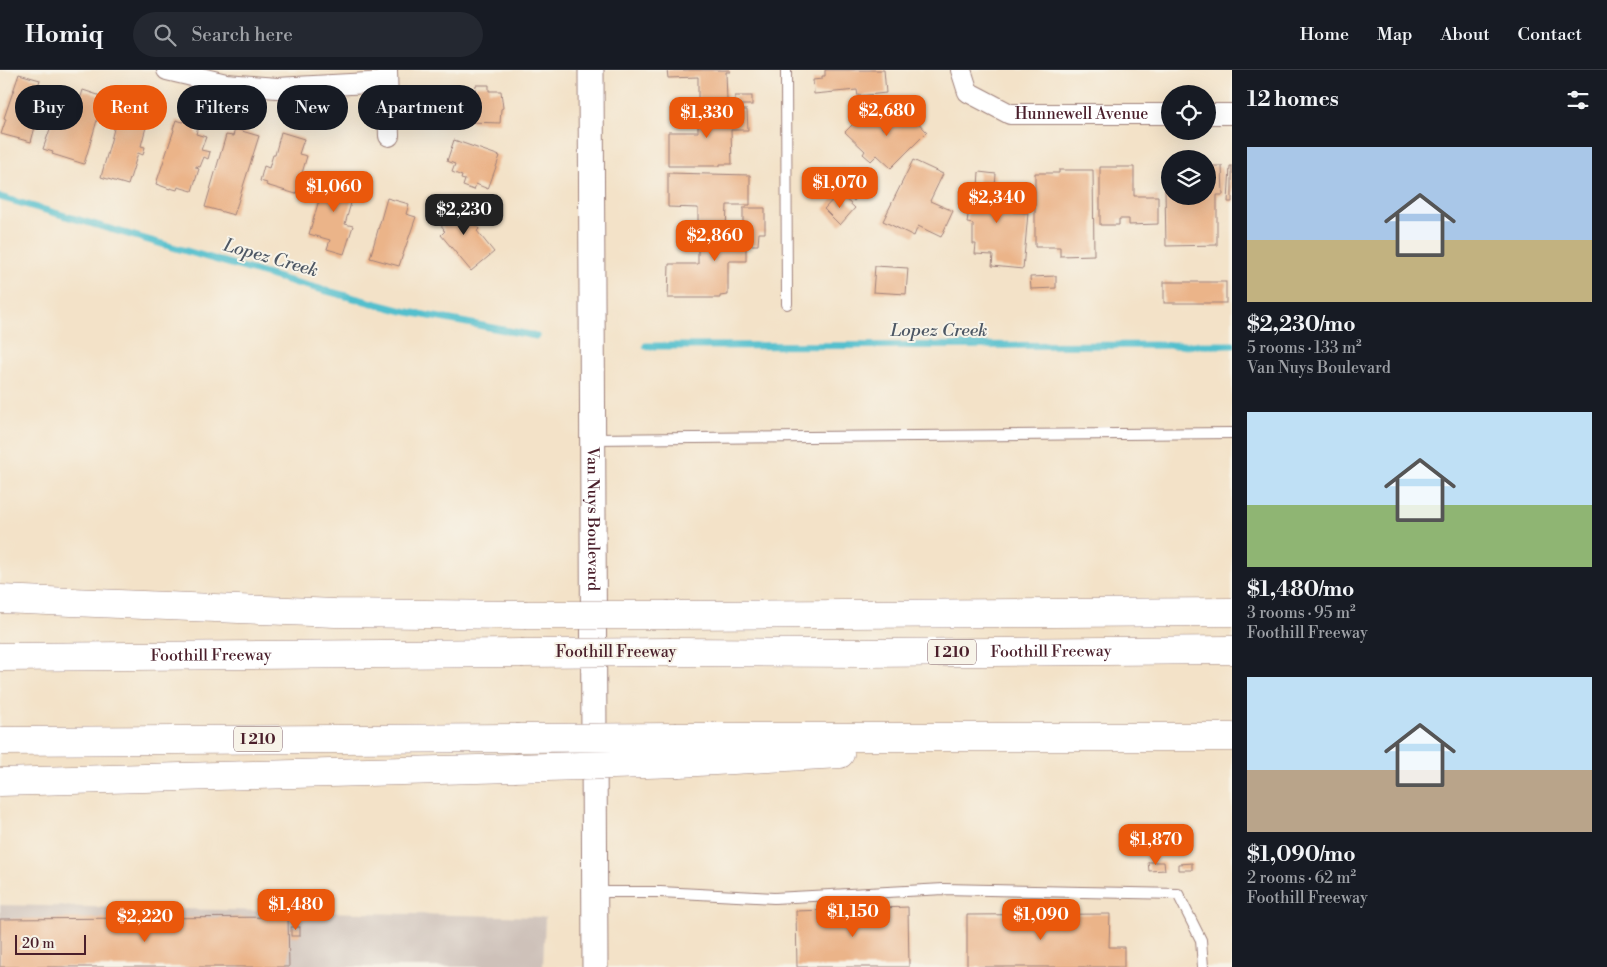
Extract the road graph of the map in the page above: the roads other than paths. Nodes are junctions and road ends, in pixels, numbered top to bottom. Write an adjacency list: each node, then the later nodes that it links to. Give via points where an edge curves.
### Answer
1 (167, 70): 5 (street, via 226,84 277,88)
2 (591, 70): 12 (street, Van Nuys Boulevard)
3 (786, 70): 10 (lane)
4 (961, 70): 6 (street, Hunnewell Avenue, via 968,92 1010,114)
5 (387, 76): 9 (street)
6 (1161, 114)
7 (1216, 114): 8 (street)
8 (1232, 114)
9 (389, 136)
10 (787, 304)
11 (1232, 433): 12 (lane)
12 (593, 439): 21 (street, Van Nuys Boulevard)
13 (0, 599): 14 (highway, bridge, via 335,613)
14 (1232, 612)
15 (1232, 650): 16 (highway, Foothill Freeway / I 210, bridge)
16 (0, 657)
17 (1232, 737): 19 (highway, I 210)
18 (0, 741): 19 (highway, I 210, bridge, via 516,738)
19 (678, 750): 20 (highway, bridge, via 514,768)
20 (0, 782)
21 (595, 892): 22 (street, Van Nuys Boulevard); 23 (lane, via 774,898 944,890 1178,894 1201,940)
22 (594, 967)
23 (1203, 967)

